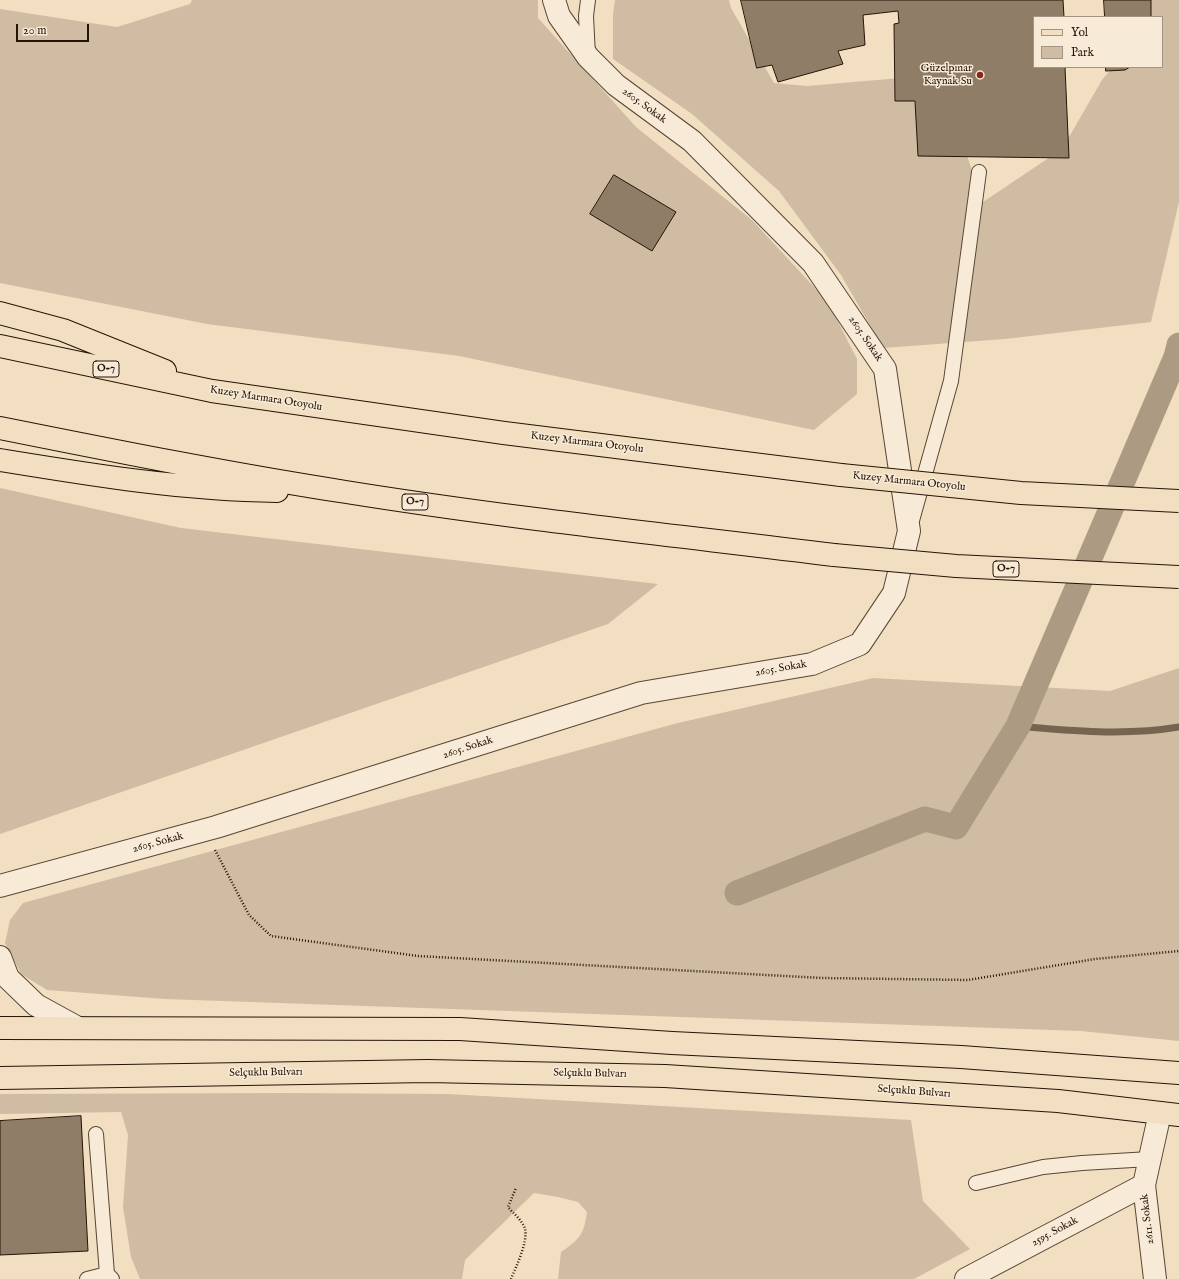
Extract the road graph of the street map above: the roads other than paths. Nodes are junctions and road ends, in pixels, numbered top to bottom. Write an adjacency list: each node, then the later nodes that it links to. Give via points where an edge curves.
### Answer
1 (554, 0): 3 (street, 2605. Sokak, via 559,16)
2 (588, 0): 3 (lane)
3 (588, 57): 12 (street, 2605. Sokak, via 616,86 692,141 813,263 885,369)
4 (979, 172): 12 (lane, via 951,381)
5 (0, 313): 7 (main road, via 63,330)
6 (0, 346): 7 (main road, Kuzey Marmara Otoyolu / O-7)
7 (212, 391): 11 (main road, Kuzey Marmara Otoyolu / O-7, bridge, via 496,432 840,475 1021,493)
8 (0, 428): 10 (main road, O-7, via 207,469)
9 (0, 460): 10 (main road, via 101,477 224,491)
10 (347, 492): 13 (main road, O-7, bridge, via 469,510 834,555 956,566)
11 (1179, 500)
12 (909, 531): 14 (street, 2605. Sokak, via 894,593 860,644 812,664 641,693 204,830)
13 (1179, 577)
14 (2, 890)
15 (0, 957): 17 (street, via 8,978 36,1005)
16 (0, 1028): 17 (main road)
17 (78, 1028): 18 (main road, via 460,1029 672,1043 960,1056)
18 (1179, 1073)
19 (0, 1078): 20 (main road, Selçuklu Bulvarı, via 428,1071 665,1076 1058,1101)
20 (1170, 1114): 22 (street, 2611. Sokak)
21 (96, 1134): 25 (lane)
22 (1150, 1159): 23 (lane, via 1043,1167); 24 (street, 2611. Sokak)
23 (976, 1183)
24 (1144, 1185): 27 (street, 2595. Sokak); 28 (street, 2611. Sokak)
25 (109, 1276): 26 (lane)
26 (87, 1279)
27 (966, 1279)
28 (1155, 1279)

